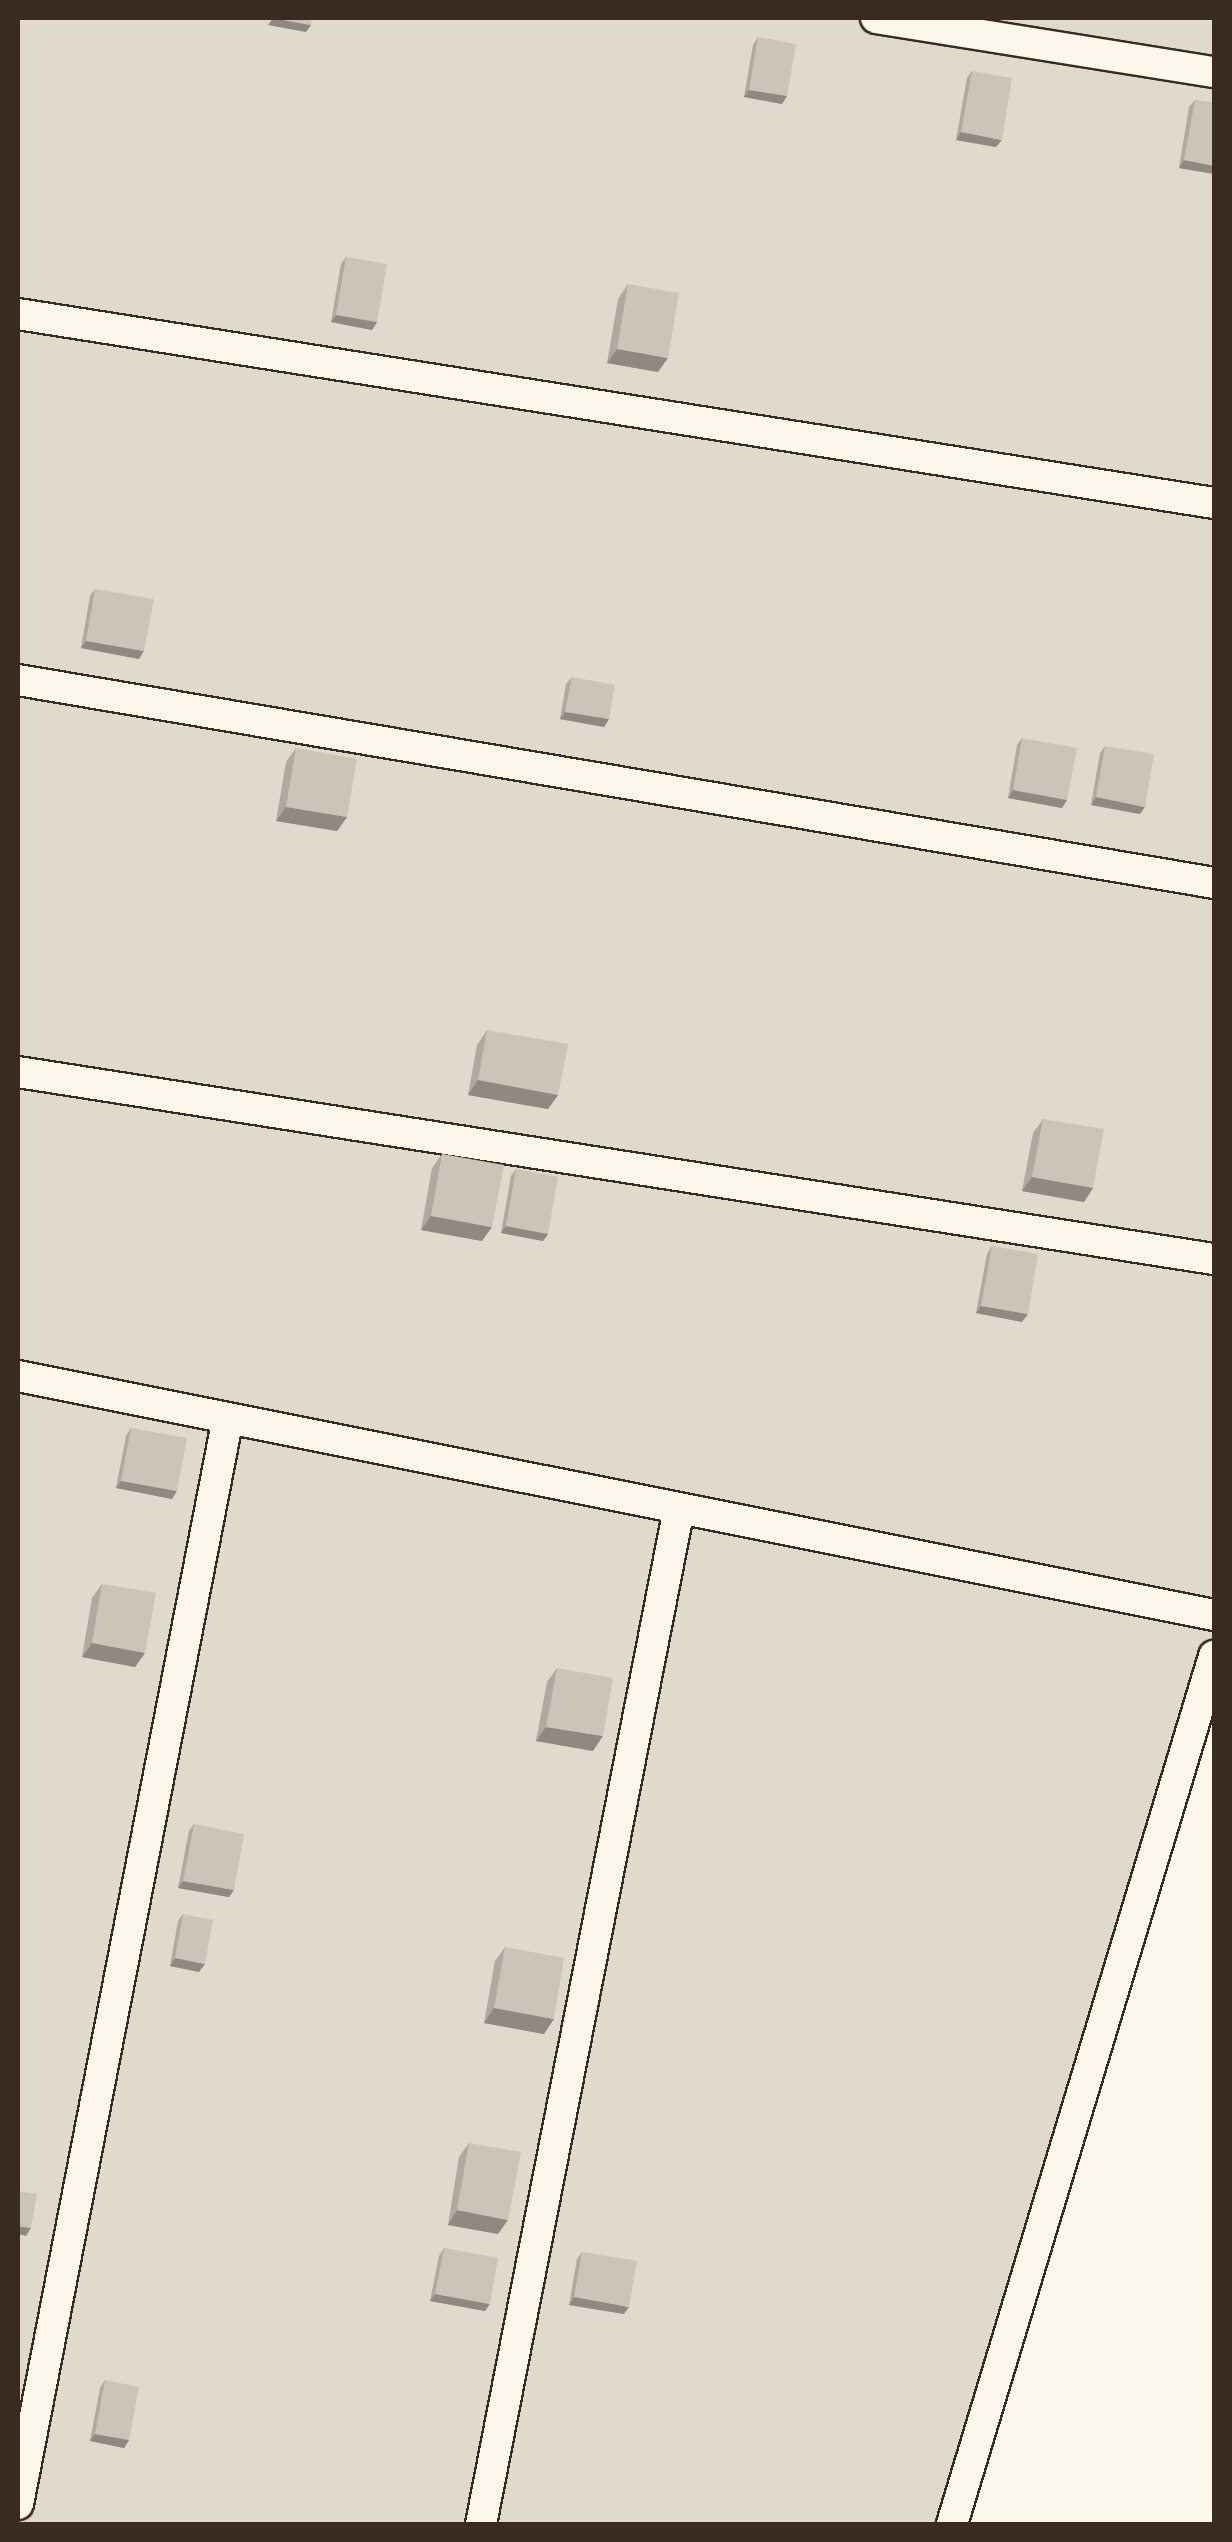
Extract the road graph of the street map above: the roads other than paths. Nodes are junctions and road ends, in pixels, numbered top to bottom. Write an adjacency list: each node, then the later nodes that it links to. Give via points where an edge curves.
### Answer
1 (876, 18): 2 (lane)
2 (1214, 72)
3 (18, 314): 4 (lane)
4 (1214, 502)
5 (18, 680): 6 (lane)
6 (1214, 883)
7 (18, 1072): 8 (lane)
8 (1214, 1259)
9 (18, 1376): 10 (lane)
10 (228, 1418): 11 (lane); 14 (lane)
11 (678, 1508): 12 (lane); 15 (lane)
12 (1214, 1615)
13 (1214, 1656): 16 (lane)
14 (18, 2504)
15 (481, 2524)
16 (952, 2524)

